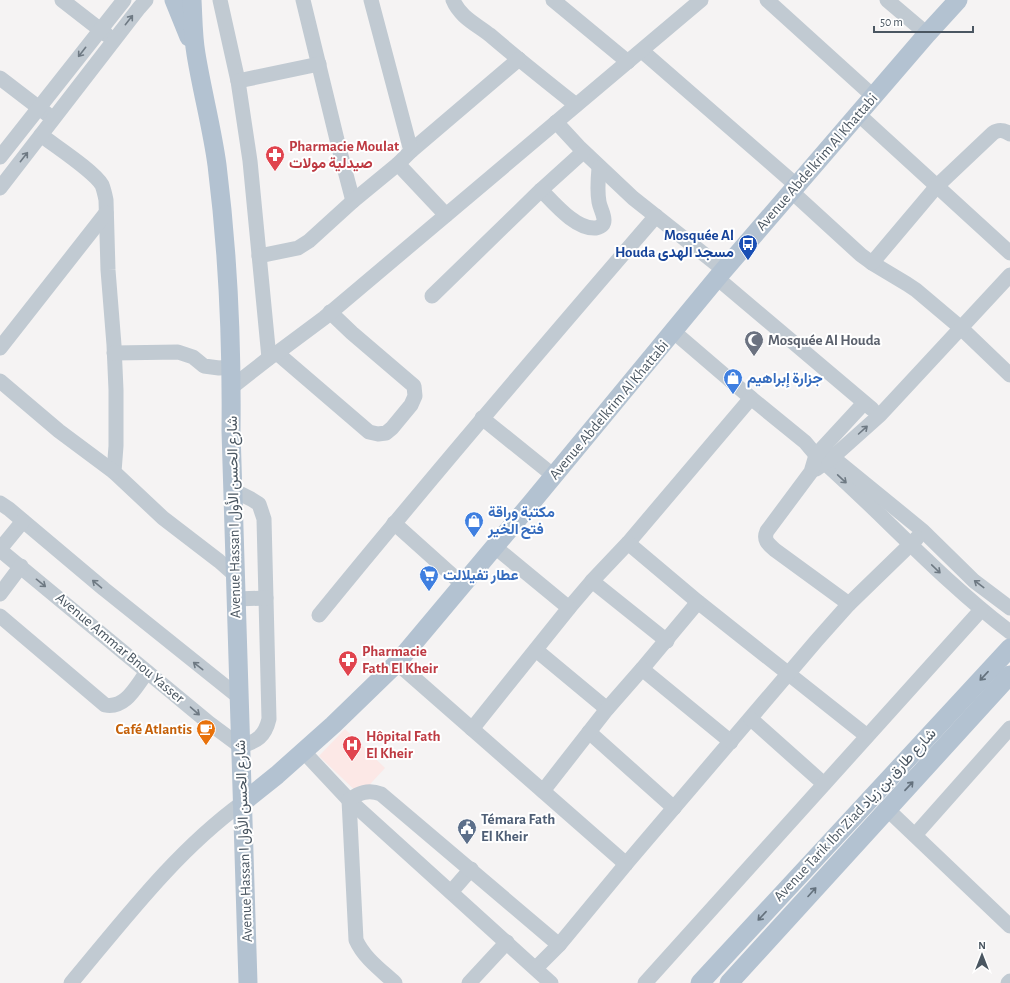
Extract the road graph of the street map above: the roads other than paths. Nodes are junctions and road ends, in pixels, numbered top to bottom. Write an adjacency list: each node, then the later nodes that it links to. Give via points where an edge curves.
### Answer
1 (62, 0): 15 (street)
2 (124, 0): 15 (street)
3 (146, 0): 17 (street, one-way to 3)
4 (174, 0): 19 (main road, Avenue Hassan I شارع الحسن الأول)
5 (192, 0): 19 (main road, Avenue Hassan I شارع الحسن الأول)
6 (220, 0): 24 (street)
7 (303, 0): 22 (street)
8 (371, 0): 33 (street)
9 (453, 0): 20 (street, via 463,16)
10 (553, 0): 21 (street)
11 (701, 0): 18 (street)
12 (767, 0): 25 (street)
13 (887, 0): 16 (street)
14 (958, 0): 16 (main road, Avenue Abdelkrim Al Khattabi)
15 (100, 30): 17 (street); 27 (street, one-way to 27)
16 (927, 34): 25 (main road, Avenue Abdelkrim Al Khattabi)
17 (113, 41): 29 (street)
18 (642, 51): 21 (street); 40 (street)
19 (196, 54): 58 (main road, Avenue Hassan I شارع الحسن الأول, via 211,129 222,207)
20 (519, 59): 26 (street); 33 (street)
21 (628, 62): 26 (street)
22 (319, 64): 24 (street); 42 (street)
23 (0, 78): 27 (street)
24 (238, 81): 47 (street, via 250,161)
25 (873, 96): 28 (main road, Avenue Abdelkrim Al Khattabi)
26 (576, 105): 30 (street)
27 (39, 108): 29 (street); 35 (street)
28 (858, 114): 38 (street); 40 (main road, Avenue Abdelkrim Al Khattabi)
29 (54, 118): 32 (street)
30 (556, 122): 34 (street); 44 (street)
31 (1010, 134): 38 (street, via 1003,131 993,133)
32 (41, 135): 39 (street, one-way to 32); 43 (street, via 101,184 106,200)
33 (411, 151): 36 (street)
34 (583, 152): 37 (street); 41 (street)
35 (0, 157)
36 (398, 164): 42 (street); 44 (street)
37 (600, 168): 41 (street, via 598,193 604,219 600,227 581,225); 45 (street)
38 (937, 186): 46 (street); 48 (street)
39 (0, 188)
40 (794, 188): 48 (street); 49 (main road, Avenue Abdelkrim Al Khattabi)
41 (541, 190): 51 (street)
42 (353, 201): 47 (street, via 298,248)
43 (106, 213): 55 (street); 56 (street)
44 (446, 215): 52 (street)
45 (656, 216): 49 (street); 65 (street)
46 (1010, 253)
47 (259, 256): 57 (street)
48 (872, 263): 53 (street, via 907,284)
49 (721, 274): 54 (main road, Avenue Abdelkrim Al Khattabi); 63 (street)
50 (1010, 275): 53 (street)
51 (432, 296)
52 (330, 312): 57 (street); 57 (street, via 414,386 415,396 411,405 386,433 369,432)
53 (961, 328): 59 (street); 64 (street)
54 (674, 332): 62 (street); 68 (main road, Avenue Abdelkrim Al Khattabi)
55 (0, 348)
56 (114, 352): 58 (street, via 178,352 193,357 204,366); 67 (street)
57 (273, 356): 61 (street)
58 (231, 367): 61 (main road, Avenue Hassan I شارع الحسن الأول)
59 (1010, 375)
60 (0, 381): 67 (street, via 59,431)
61 (232, 387): 69 (main road, Avenue Hassan I شارع الحسن الأول)
62 (750, 398): 66 (street); 74 (street)
63 (864, 402): 64 (street); 66 (street)
64 (880, 415): 66 (street, one-way to 64)
65 (482, 418): 68 (street); 72 (street)
66 (824, 456): 73 (street); 75 (street, one-way to 75); 86 (street, via 767,531 765,538 775,550)
67 (114, 472): 79 (street, via 163,518)
68 (554, 476): 76 (main road, Avenue Abdelkrim Al Khattabi)
69 (233, 490): 79 (main road, Avenue Hassan I شارع الحسن الأول); 83 (street, via 260,504 264,518)
70 (0, 503): 71 (street)
71 (23, 521): 77 (street); 101 (street, one-way to 71)
72 (394, 523): 81 (street); 90 (street)
73 (924, 531): 75 (street); 88 (street, one-way to 73, via 974,581)
74 (628, 543): 80 (street); 85 (street)
75 (911, 544): 86 (street); 89 (street, one-way to 89)
76 (495, 547): 81 (main road, Avenue Abdelkrim Al Khattabi); 87 (street)
77 (0, 549): 78 (street, Avenue Ammar Bnou Yasser)
78 (21, 566): 82 (street); 98 (street, Avenue Ammar Bnou Yasser, one-way to 98)
79 (236, 576): 84 (main road, Avenue Hassan I شارع الحسن الأول)
80 (592, 581): 87 (street); 93 (street)
81 (462, 584): 96 (main road, Avenue Abdelkrim Al Khattabi)
82 (0, 594)
83 (266, 598): 84 (street); 109 (street, via 269,719 266,729 257,740)
84 (236, 599): 101 (main road, Avenue Hassan I شارع الحسن الأول)
85 (698, 602): 93 (street); 99 (street)
86 (849, 604): 99 (street)
87 (569, 608): 95 (street)
88 (1010, 608)
89 (981, 610): 92 (street); 107 (street)
90 (319, 615)
91 (0, 616): 98 (street, via 105,705 119,704 128,697)
92 (1010, 632)
93 (667, 640): 97 (street)
94 (1010, 648): 131 (main road, Avenue Tarik Ibn Ziad شارع طارق بن زياد, one-way to 131)
95 (536, 650): 102 (street); 105 (street)
96 (397, 663): 105 (street); 110 (main road, Avenue Abdelkrim Al Khattabi)
97 (642, 669): 102 (street); 108 (street)
98 (147, 672): 109 (street, Avenue Ammar Bnou Yasser, one-way to 109)
99 (789, 674): 103 (street); 107 (street)
100 (1010, 675): 116 (main road, Avenue Tarik Ibn Ziad شارع طارق بن زياد, one-way to 100)
101 (240, 698): 109 (main road, Avenue Hassan I شارع الحسن الأول)
102 (607, 709): 106 (street)
103 (750, 719): 108 (street); 111 (street)
104 (1010, 728): 117 (street)
105 (472, 730): 112 (street)
106 (589, 732): 112 (street); 115 (street)
107 (867, 736): 111 (street)
108 (731, 742): 115 (street)
109 (240, 746): 114 (main road, Avenue Hassan I شارع الحسن الأول)
110 (303, 752): 113 (street); 114 (main road, Avenue Abdelkrim Al Khattabi)
111 (824, 784): 130 (street)
112 (543, 791): 118 (street)
113 (348, 800): 119 (street, via 361,792 381,794); 120 (street); 127 (street, via 356,940 370,960)
114 (242, 803): 125 (street, via 180,857); 126 (main road, Avenue Hassan I شارع الحسن الأول)
115 (674, 808): 118 (street)
116 (887, 809): 117 (street); 132 (main road, Avenue Tarik Ibn Ziad شارع طارق بن زياد, one-way to 116)
117 (915, 835): 121 (street)
118 (626, 864): 123 (street)
119 (471, 869): 120 (street); 123 (street)
120 (451, 892): 122 (street)
121 (1010, 926)
122 (508, 942): 124 (street); 128 (street)
123 (559, 945): 124 (street)
124 (536, 968): 129 (street)
125 (71, 983)
126 (248, 983)
127 (395, 983)
128 (469, 983)
129 (551, 983)
130 (645, 983)
131 (700, 983)
132 (729, 983)

